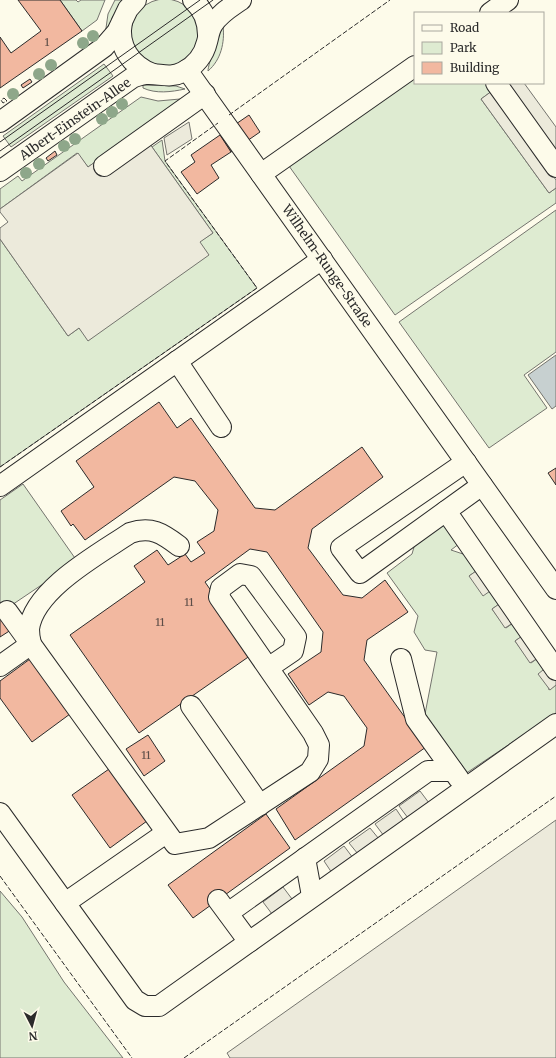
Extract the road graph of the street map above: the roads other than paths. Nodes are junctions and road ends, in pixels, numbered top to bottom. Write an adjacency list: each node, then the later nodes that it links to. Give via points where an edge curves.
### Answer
1 (136, 0): 6 (street)
2 (193, 0): 7 (street, Albert-Einstein-Allee, via 207,22)
3 (241, 0): 7 (street, Albert-Einstein-Allee, via 218,17)
4 (508, 0): 5 (street)
5 (491, 12)
6 (122, 22): 10 (street, Albert-Einstein-Allee, via 121,37 126,52 139,68); 13 (street, via 114,37 104,47)
7 (208, 35): 9 (street, Albert-Einstein-Allee, via 202,55)
8 (414, 67): 17 (street)
9 (187, 70): 10 (street, Albert-Einstein-Allee, via 167,76); 12 (street, Wilhelm-Runge-Straße)
10 (153, 74): 16 (street, Albert-Einstein-Allee, via 128,80)
11 (497, 84): 15 (street)
12 (205, 94): 14 (street); 17 (street, Wilhelm-Runge-Straße)
13 (0, 122)
14 (104, 166)
15 (556, 167)
16 (0, 171)
17 (261, 174): 18 (street, Wilhelm-Runge-Straße)
18 (322, 259): 19 (street); 21 (street, Wilhelm-Runge-Straße)
19 (177, 361): 20 (street); 23 (street)
20 (221, 427)
21 (466, 462): 22 (street, Wilhelm-Runge-Straße); 24 (street, via 341,548 360,573)
22 (482, 485): 24 (street); 26 (street, Wilhelm-Runge-Straße)
23 (0, 486)
24 (446, 511): 32 (street)
25 (179, 546): 28 (street, via 164,534 152,530 130,533 61,580 44,598 34,614 29,630)
26 (556, 589)
27 (7, 611): 28 (street)
28 (31, 644): 30 (street); 39 (street)
29 (401, 659): 35 (street, via 416,719)
30 (0, 666)
31 (268, 668): 37 (street, via 313,733 319,745 319,752 310,772)
32 (556, 670)
33 (191, 706): 37 (street)
34 (556, 724): 36 (street)
35 (453, 770): 36 (street); 40 (street, via 428,771)
36 (465, 788): 41 (street)
37 (260, 805): 39 (street, via 209,838 175,844)
38 (0, 813): 42 (street)
39 (166, 833): 42 (street)
40 (305, 858): 41 (street); 43 (street, via 223,906)
41 (312, 896): 43 (street)
42 (65, 903): 43 (street, via 135,1000 145,1006 159,1006)
43 (249, 942)

